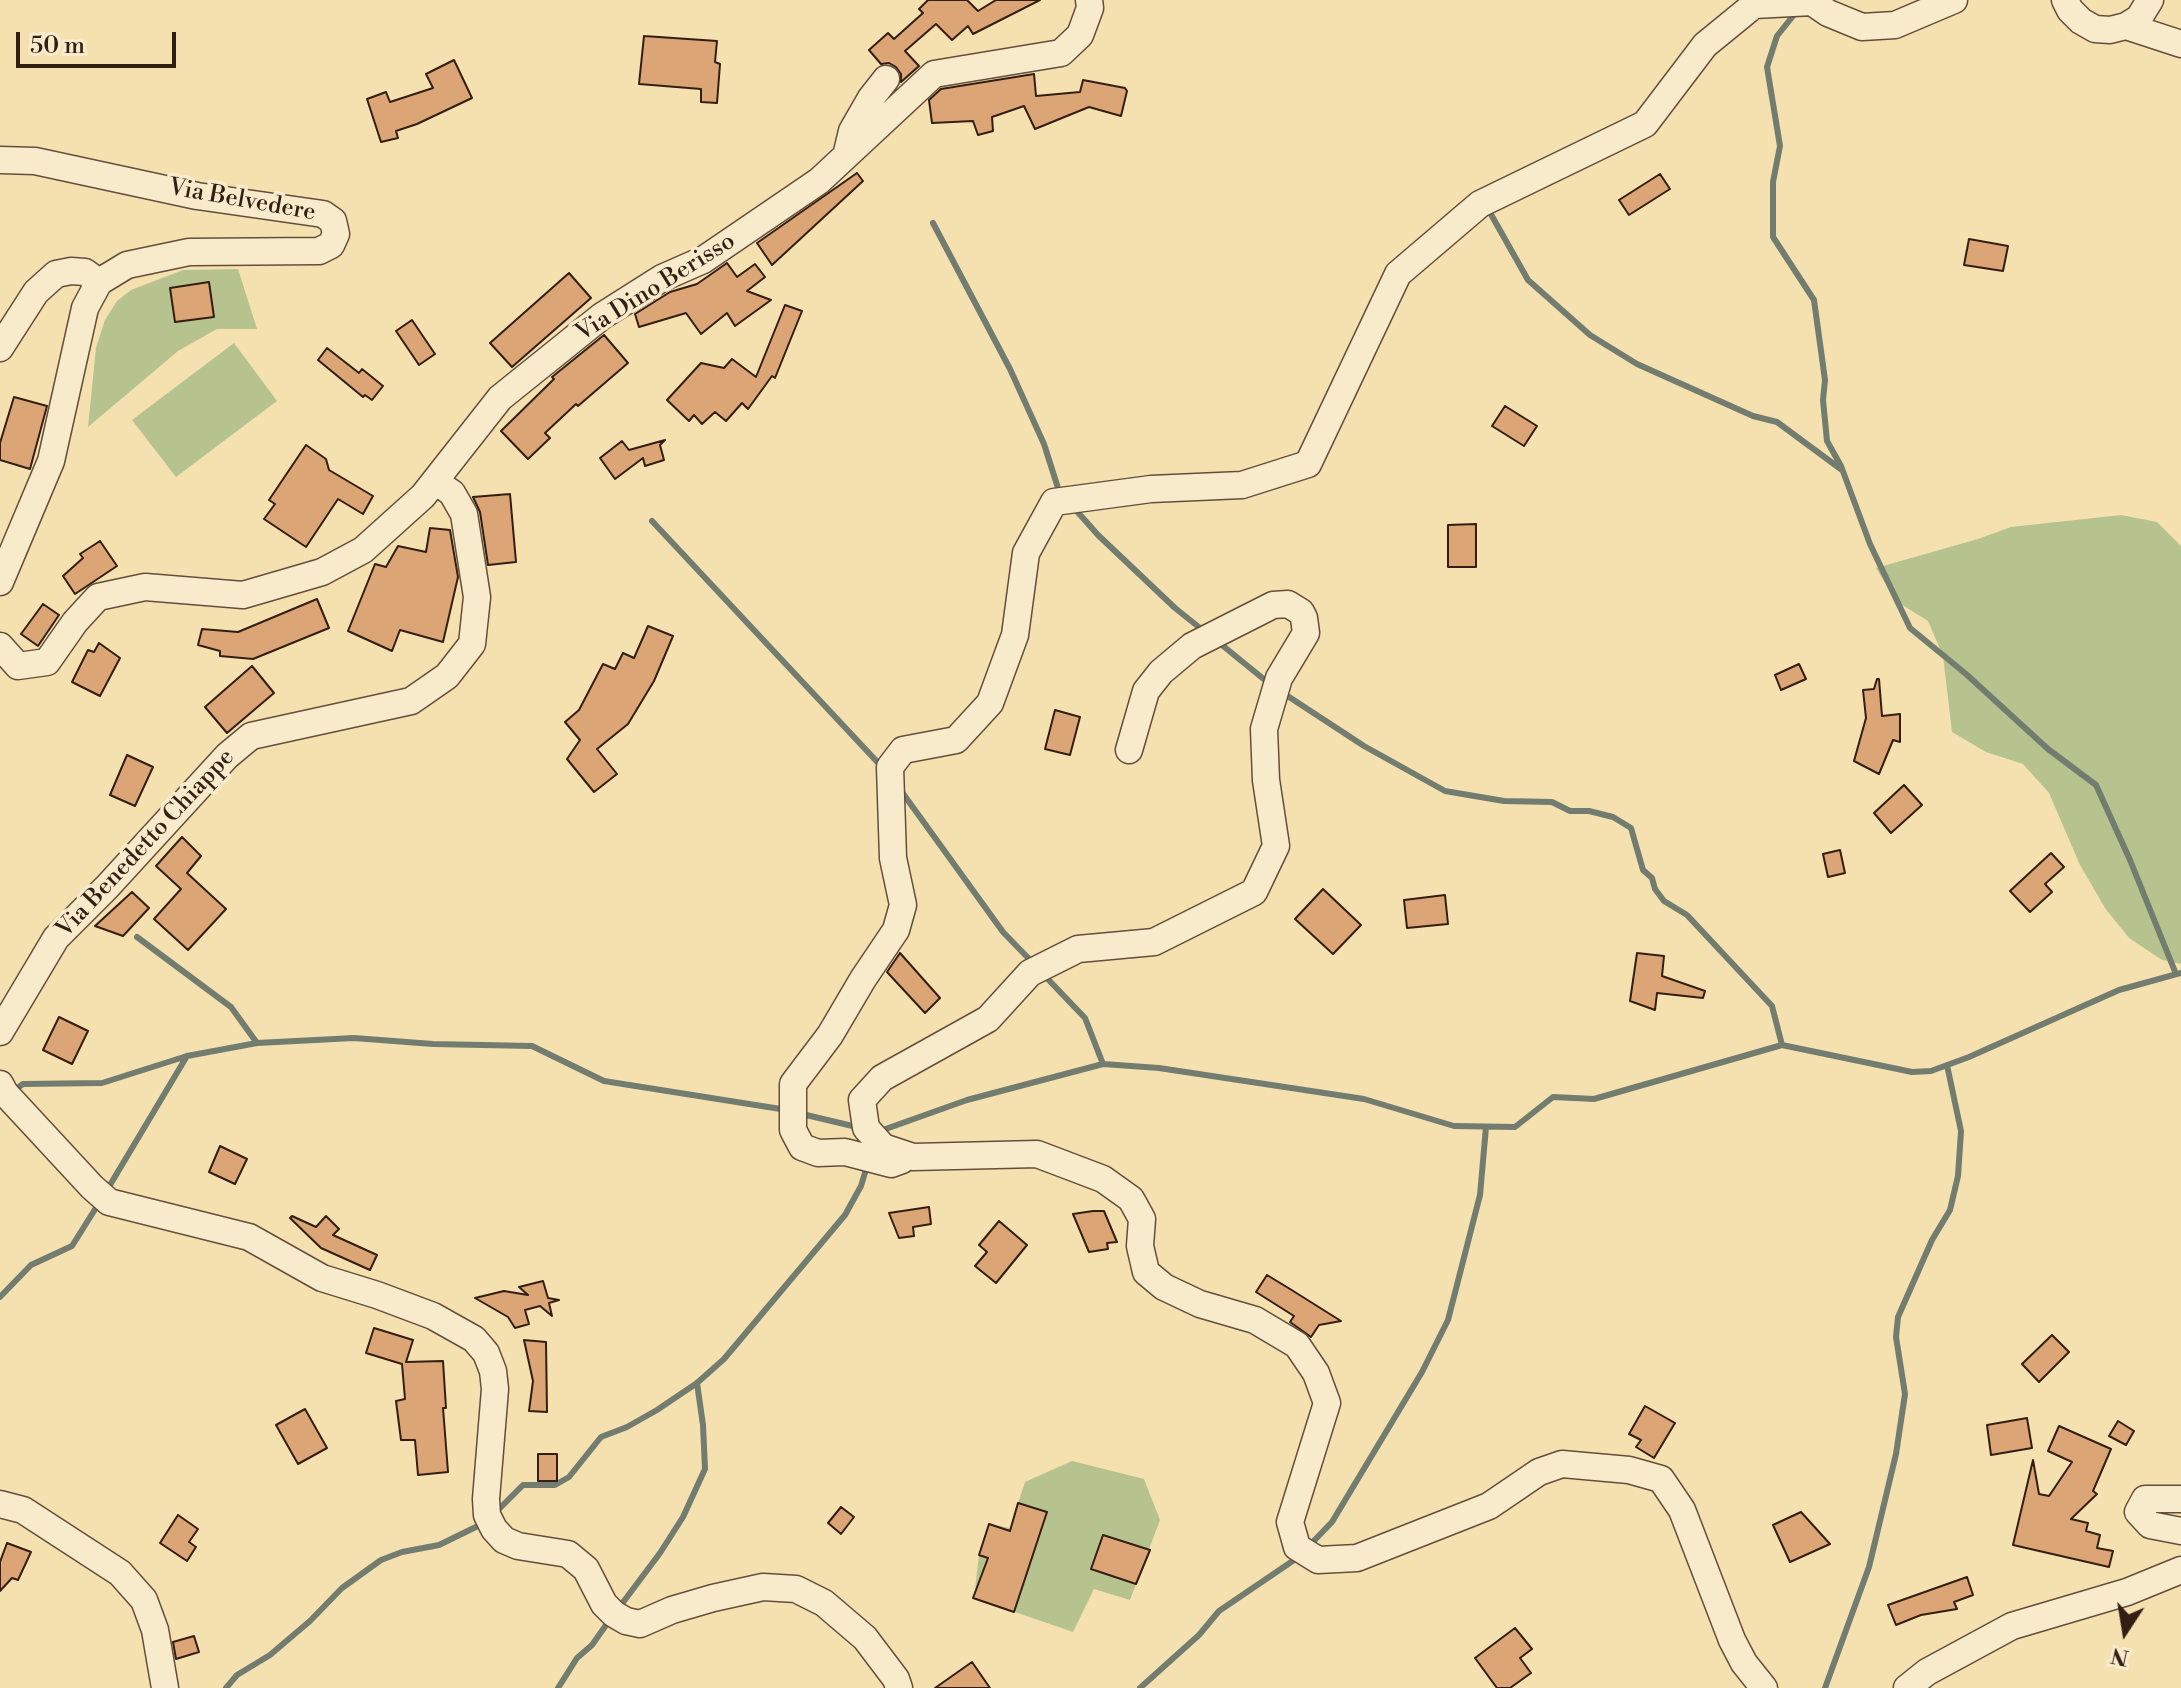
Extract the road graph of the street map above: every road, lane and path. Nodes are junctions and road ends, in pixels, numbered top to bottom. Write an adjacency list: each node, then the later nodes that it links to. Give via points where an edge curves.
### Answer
1 (1089, 0): 8 (street, Via Dino Berisso, via 1080,35 1061,53 934,74)
2 (1954, 0): 20 (street, via 1895,25 1862,27 1812,2 1754,5 1705,45 1645,124 1480,204 1398,274 1308,464 1242,485 1151,489 1054,502 1026,553 1015,635 990,703 956,740 903,750 890,767 893,858 903,905 896,930 793,1084 793,1130 802,1147 891,1164)
3 (2065, 0): 5 (street, via 2095,29)
4 (2150, 0): 5 (street, via 2139,18)
5 (2126, 26): 6 (street)
6 (2181, 44)
7 (886, 79): 8 (street, via 852,131)
8 (846, 156): 14 (street, Via Dino Berisso, via 819,181 703,260 662,278 602,316 500,398)
9 (0, 160): 10 (street, Via Belvedere, via 35,161 197,196 323,214 336,227 335,240 319,251)
10 (189, 252): 11 (street); 12 (street, Via Belvedere, via 127,265)
11 (308, 268)
12 (99, 282): 13 (street, via 85,272 56,274 36,292); 15 (street, via 85,308 51,461)
13 (0, 348)
14 (435, 481): 16 (street, Via Dino Berisso, via 363,550 322,572 243,595 145,587 98,597 47,662 18,666); 18 (street, Via Benedetto Chiappe, via 452,493 464,514 477,597 472,644 447,676 411,701 251,736 56,938)
15 (0, 582)
16 (0, 646)
17 (1129, 750): 20 (street, via 1146,691 1192,646 1273,605 1288,604 1301,612 1306,633 1279,678 1264,729 1276,846 1254,892 1154,942 1078,949 1030,973 988,1019 882,1078 862,1100 866,1128 883,1147)
18 (0, 1032)
19 (0, 1084): 26 (street, via 109,1202 249,1237 322,1278 433,1316 474,1339 486,1353 495,1389 486,1499 494,1529 518,1546 568,1554 586,1569 614,1614 640,1624 713,1598 763,1587 796,1589 824,1603 865,1638)
20 (913, 1157): 27 (street, via 1037,1154 1103,1179 1131,1199 1142,1219 1140,1246 1146,1272 1164,1287 1255,1320 1297,1345 1316,1373 1327,1403 1290,1522 1297,1547 1318,1560 1357,1558 1489,1506 1539,1472 1562,1464 1629,1470 1661,1479 1682,1510 1732,1640)
21 (2181, 1499): 23 (street, via 2145,1499 2138,1512 2150,1525)
22 (0, 1504): 25 (street, via 23,1510 120,1573 144,1600)
23 (2181, 1531)
24 (2181, 1570): 28 (street, via 2012,1626)
25 (165, 1688)
26 (899, 1688)
27 (1764, 1688)
28 (1907, 1688)

